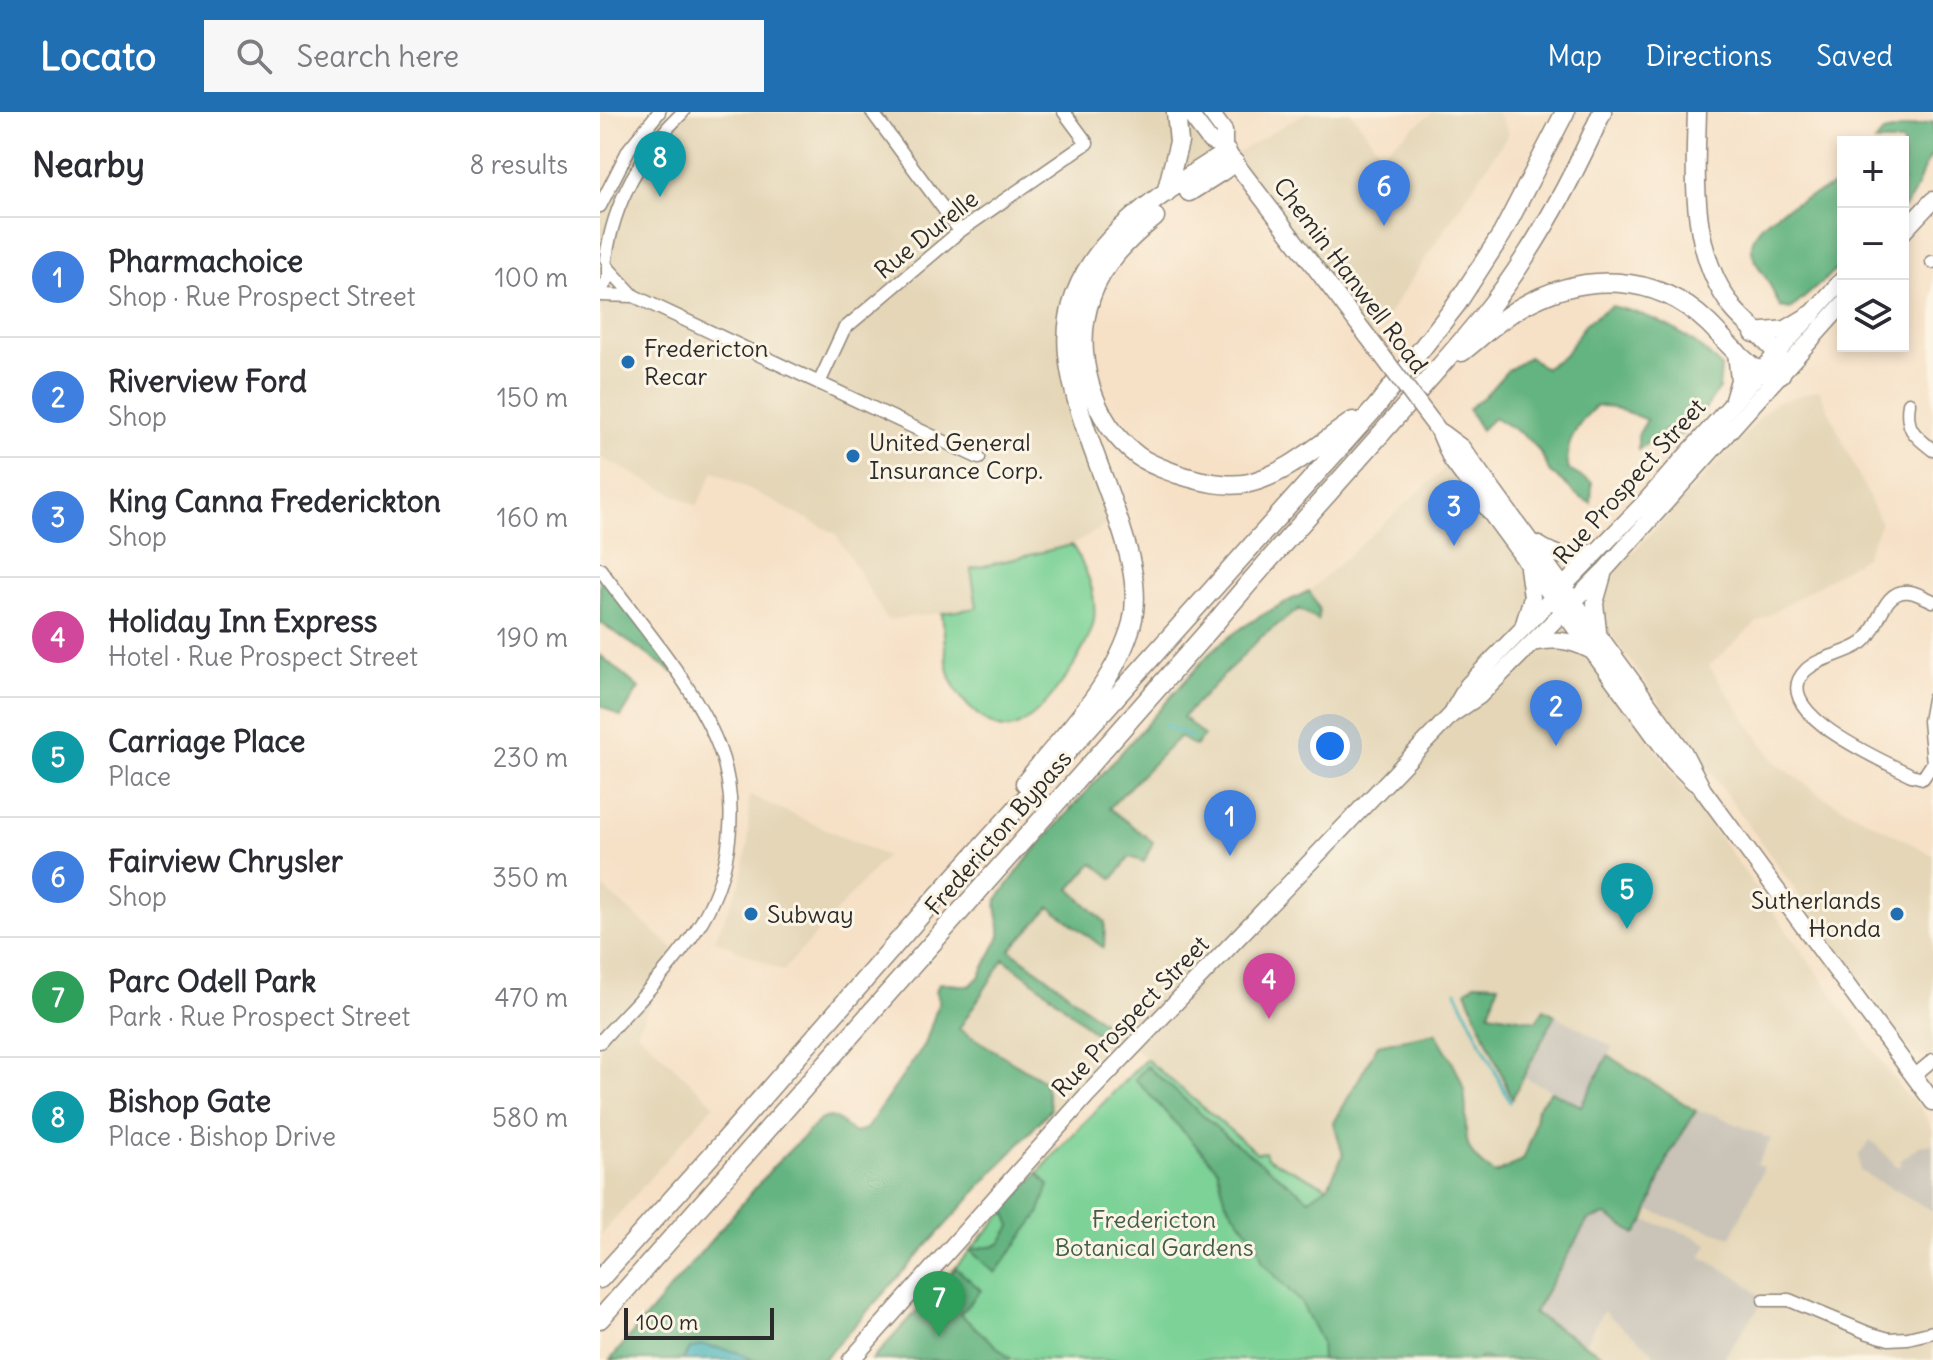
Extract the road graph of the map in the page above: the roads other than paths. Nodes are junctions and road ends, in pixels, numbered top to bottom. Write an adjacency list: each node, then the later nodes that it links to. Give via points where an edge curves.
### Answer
1 (659, 112): 15 (street, via 629,149)
2 (683, 112): 19 (street, via 636,171 613,222)
3 (872, 112): 18 (street)
4 (1064, 112): 18 (street, Rue Durelle, via 1087,143)
5 (1176, 112): 13 (highway, via 1179,142)
6 (1188, 112): 11 (main road, Chemin Hanwell Road, via 1210,141)
7 (1210, 112): 11 (main road, Chemin Hanwell Road, via 1224,131)
8 (1565, 112): 34 (highway, via 1494,246 1456,305)
9 (1602, 112): 30 (highway, via 1524,259)
10 (1697, 112): 25 (highway, via 1694,188 1699,225 1713,279)
11 (1229, 154): 13 (highway); 34 (highway, via 1138,231 1104,272 1091,296 1083,348 1095,398 1121,440 1140,457 1198,481 1222,484 1248,483 1274,473); 35 (main road, Chemin Hanwell Road, bridge)
12 (1933, 186): 16 (main road)
13 (1166, 193): 48 (highway, via 1107,239 1087,266 1067,331 1073,385 1133,574 1133,620 1118,663)
14 (1933, 200): 17 (main road)
15 (600, 206)
16 (1909, 210)
17 (1909, 226)
18 (960, 231): 31 (street, Rue Durelle, via 844,329)
19 (605, 259): 21 (street, via 608,279); 22 (street)
20 (1842, 280): 24 (main road, Rue Prospect Street)
21 (600, 293): 22 (street)
22 (634, 296): 31 (street)
23 (1837, 311): 29 (main road, Rue Prospect Street)
24 (1811, 315): 25 (highway, via 1786,330); 27 (main road, Rue Prospect Street)
25 (1754, 333): 27 (highway)
26 (1737, 352): 28 (highway); 30 (highway, via 1685,304 1663,292 1610,280 1549,292 1519,308); 32 (highway, via 1740,380)
27 (1777, 353): 28 (main road, Rue Prospect Street); 29 (highway)
28 (1759, 372): 29 (highway); 32 (main road, Rue Prospect Street)
29 (1781, 374): 42 (main road, Rue Prospect Street)
30 (1432, 376): 55 (highway, Fredericton Bypass)
31 (819, 383): 37 (street)
32 (1734, 400): 39 (main road, Rue Prospect Street)
33 (1909, 403): 36 (street, via 1907,420 1913,432)
34 (1376, 407): 48 (highway, Fredericton Bypass)
35 (1439, 431): 38 (main road, Chemin Hanwell Road, via 1462,448); 40 (main road, Chemin Hanwell Road, via 1451,459)
36 (1933, 450)
37 (979, 458)
38 (1531, 541): 39 (main road, via 1568,558); 43 (main road, Chemin Hanwell Road)
39 (1599, 551): 43 (main road, Rue Prospect Street)
40 (1527, 562): 43 (main road, Chemin Hanwell Road); 45 (main road, via 1532,597)
41 (600, 569): 49 (street, via 700,711 725,768 731,816 724,865 703,920)
42 (1604, 571): 43 (main road, Rue Prospect Street); 46 (main road, via 1595,603)
43 (1563, 599): 45 (main road, Rue Prospect Street); 46 (main road, Chemin Hanwell Road)
44 (1933, 601): 47 (street, via 1908,591 1894,595 1864,642 1805,671 1799,683 1799,699 1808,714 1841,739 1923,778 1933,763)
45 (1526, 637): 46 (main road); 57 (main road, Rue Prospect Street, via 1479,696 1452,714 1087,1095)
46 (1595, 643): 51 (main road, Chemin Hanwell Road, via 1673,761 1703,790)
47 (1933, 699)
48 (927, 908): 53 (highway, Fredericton Bypass)
49 (600, 1042)
50 (1933, 1060): 51 (street)
51 (1915, 1075): 52 (main road, Chemin Hanwell Road)
52 (1933, 1102)
53 (600, 1279)
54 (1764, 1300): 56 (street, via 1789,1300 1889,1339)
55 (600, 1319)
56 (1933, 1332)
57 (851, 1360)

